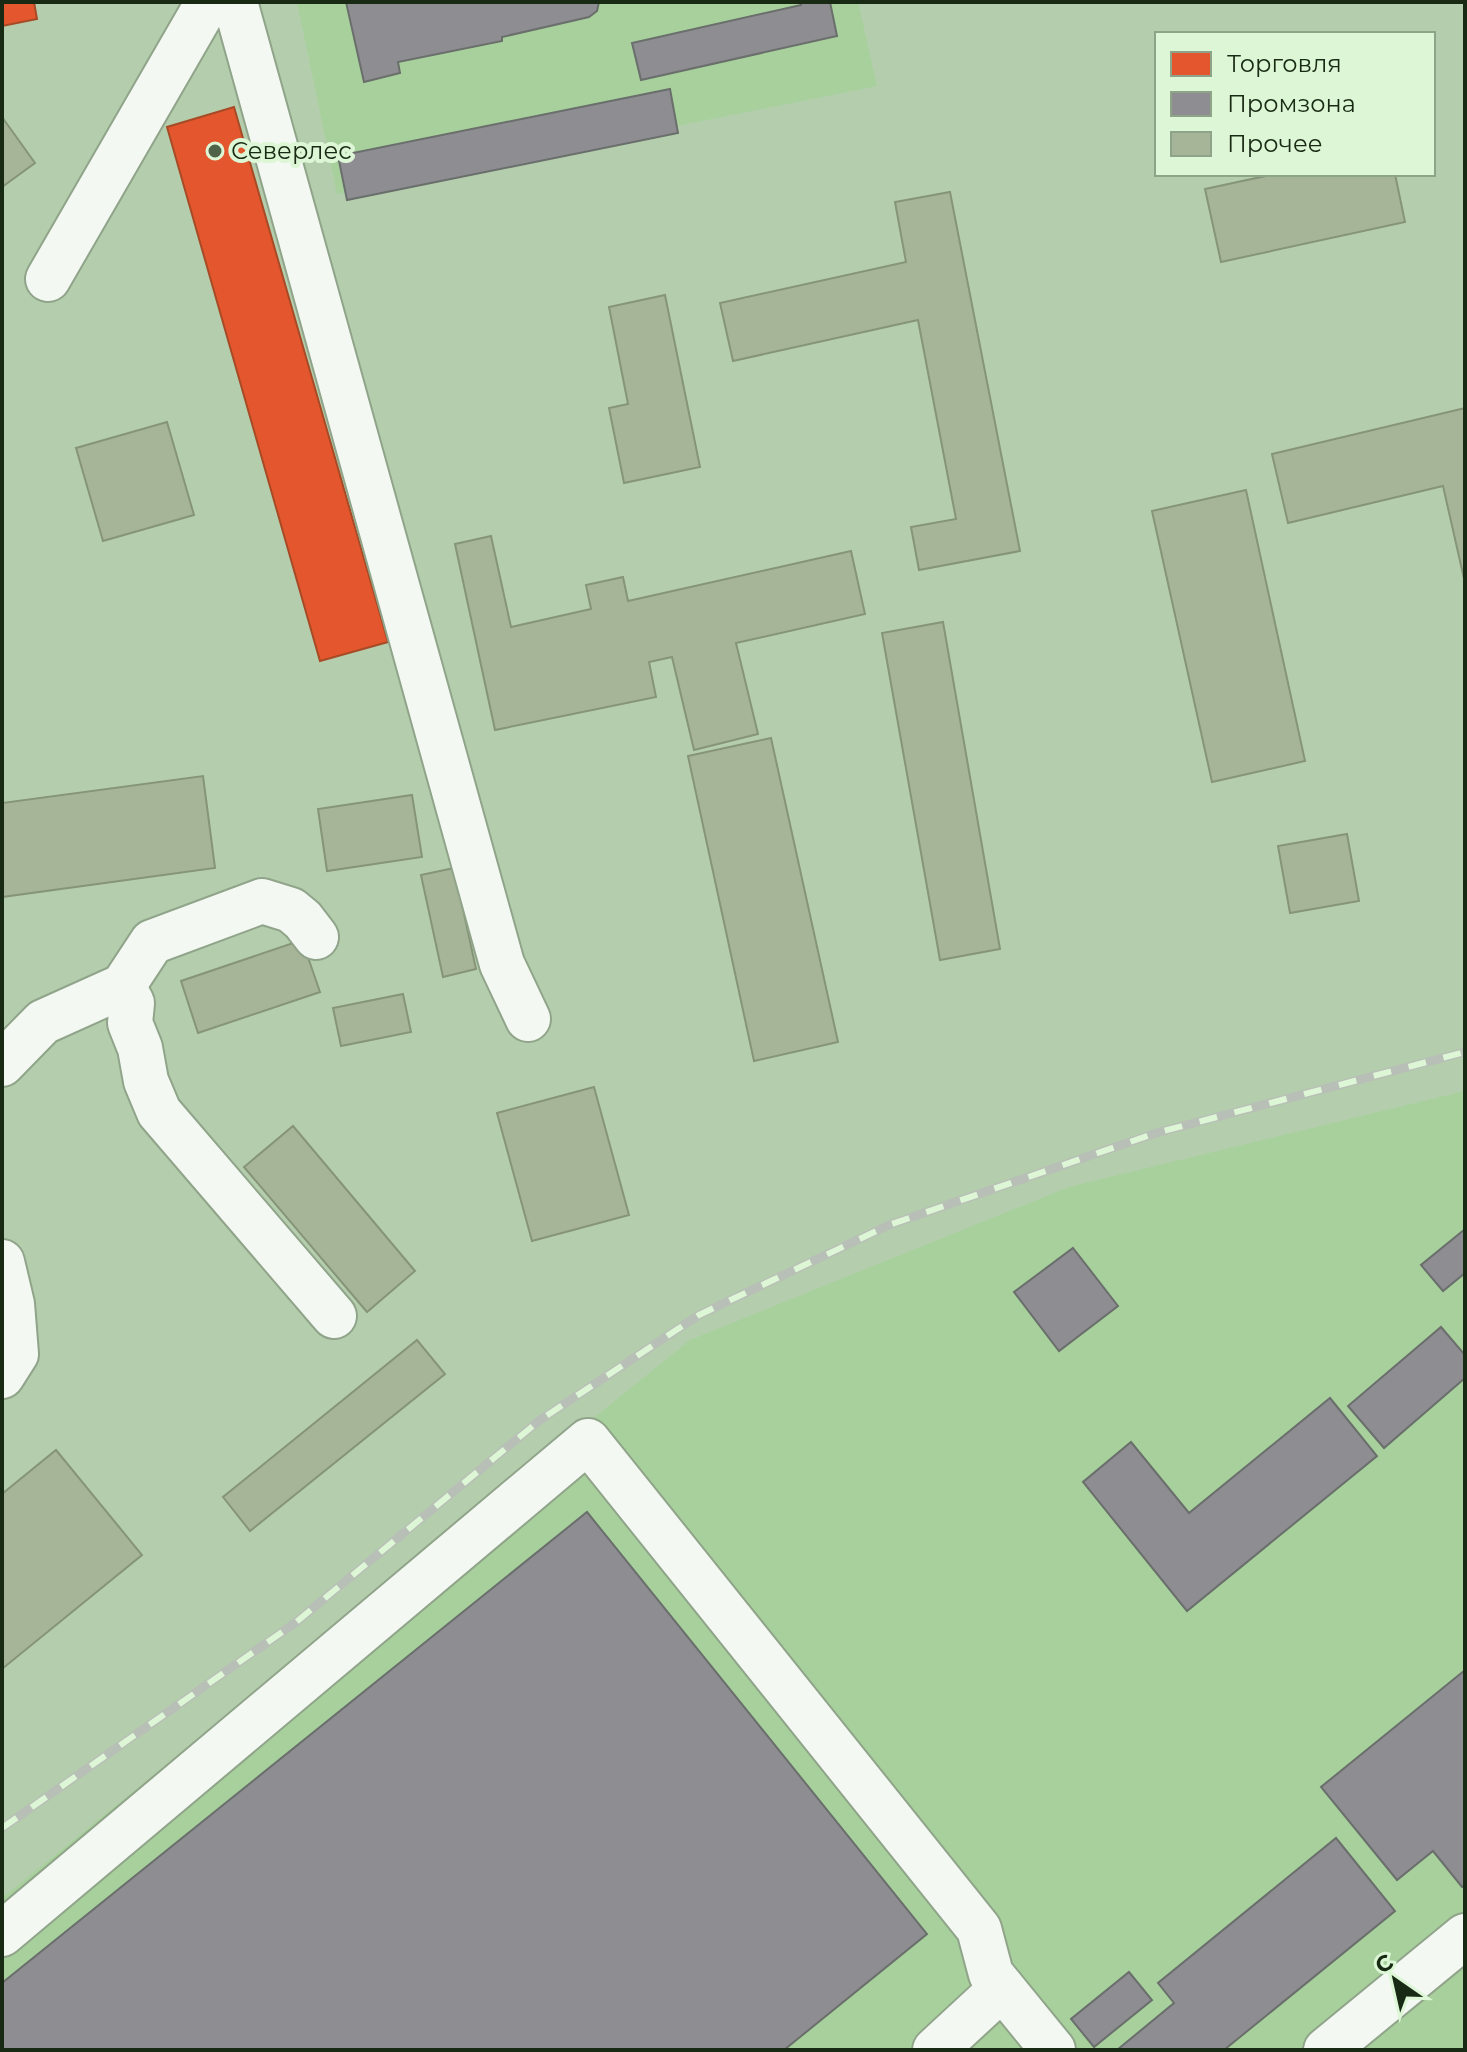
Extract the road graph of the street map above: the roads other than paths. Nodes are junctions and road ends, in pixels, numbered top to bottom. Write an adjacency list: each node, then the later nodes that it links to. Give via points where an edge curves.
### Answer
1 (208, 2): 3 (lane)
2 (235, 2): 6 (lane, via 502,964)
3 (48, 279)
4 (316, 937): 5 (lane, via 291,910 262,901 152,942)
5 (123, 986): 7 (lane, via 43,1022); 9 (lane, via 159,1112)
6 (528, 1019)
7 (2, 1064)
8 (2, 1262): 10 (lane, via 16,1354)
9 (334, 1316)
10 (2, 1376)
11 (2, 1934): 13 (lane, via 588,1441 979,1929 991,1974)
12 (1465, 1936): 16 (lane)
13 (1002, 1988): 14 (lane); 15 (lane)
14 (935, 2050)
15 (1053, 2050)
16 (1326, 2050)

